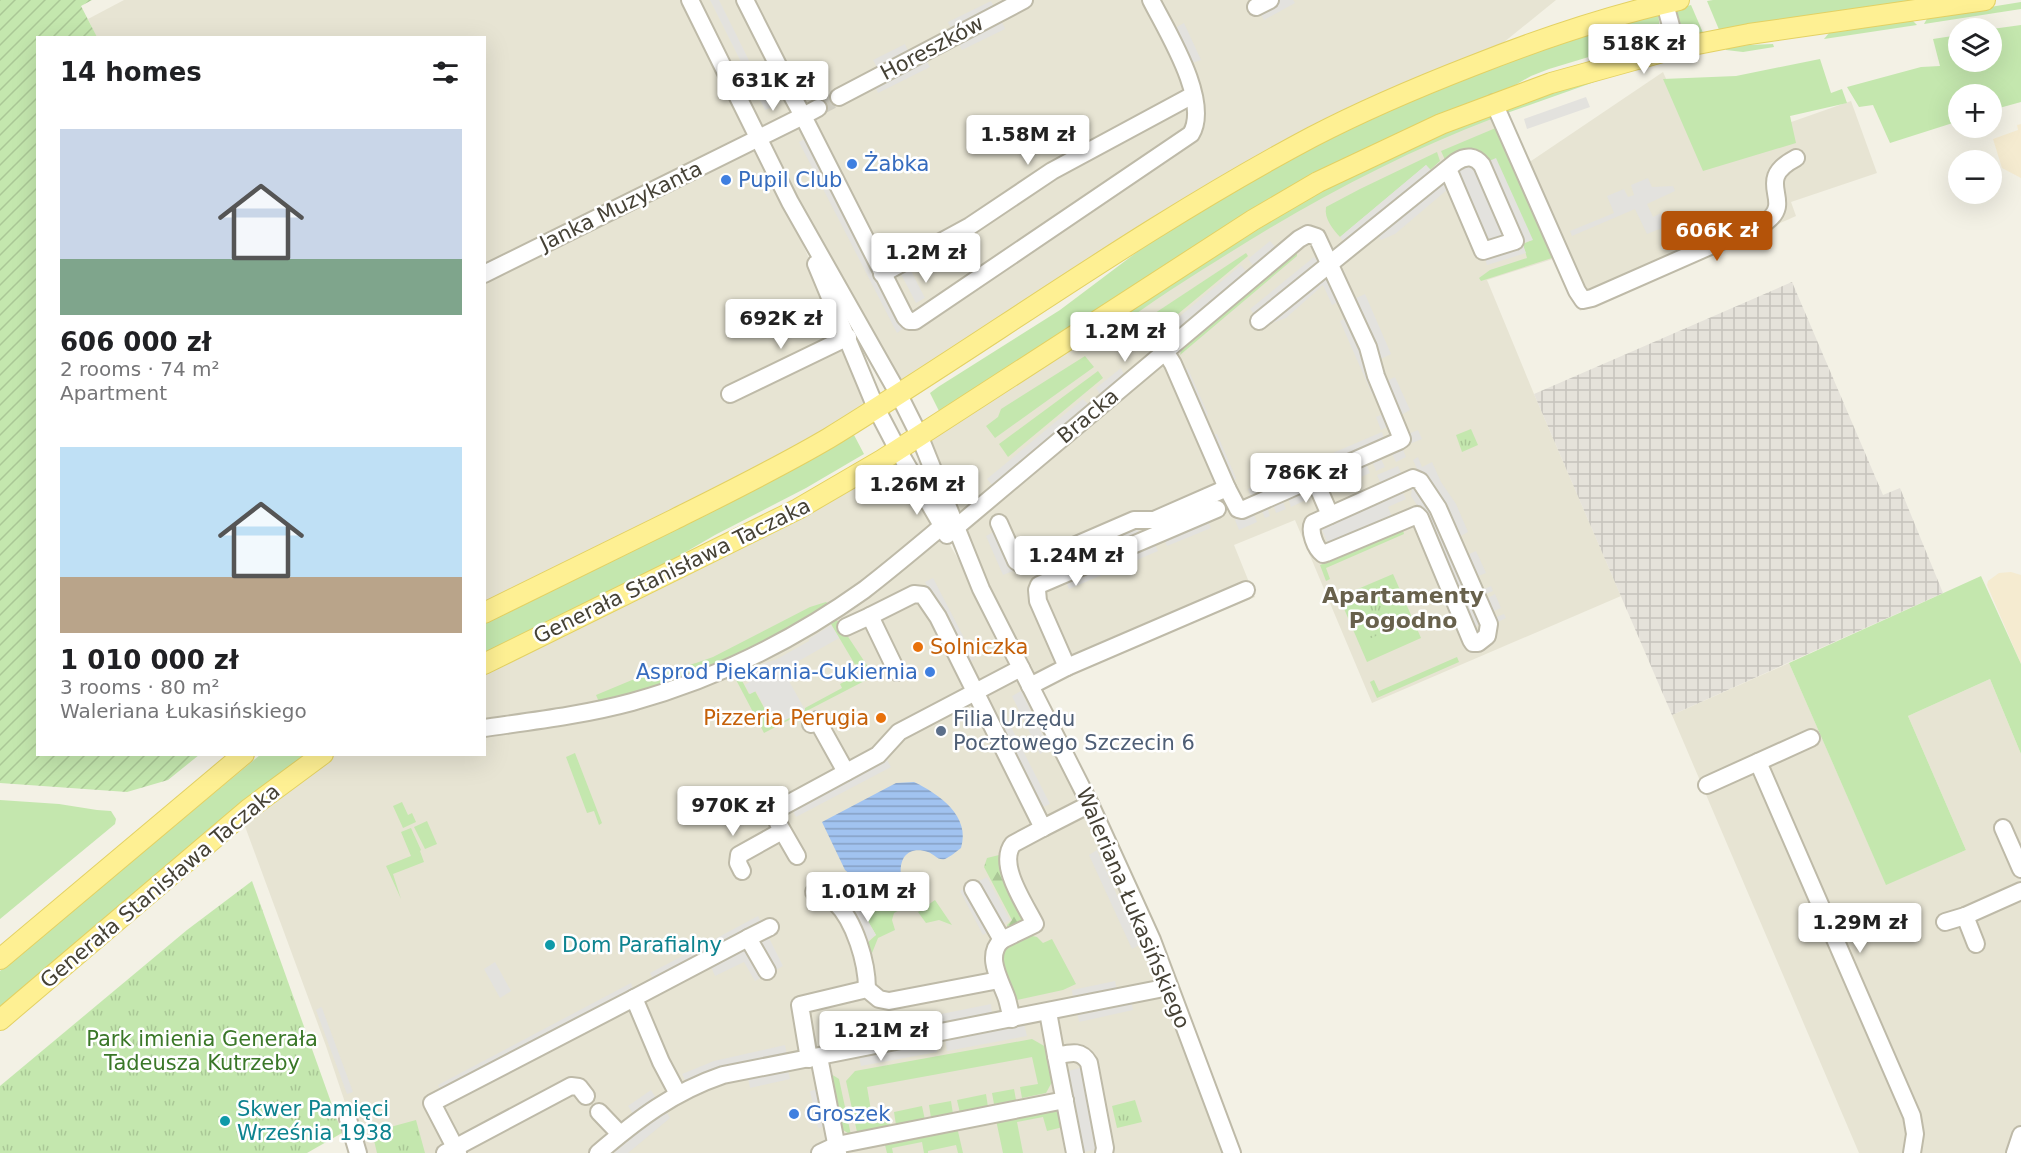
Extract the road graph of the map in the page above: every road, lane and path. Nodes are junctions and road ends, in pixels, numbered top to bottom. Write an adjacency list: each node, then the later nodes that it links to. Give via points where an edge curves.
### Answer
1 (690, 0): 13 (street, Waleriana Łukasińskiego)
2 (745, 0): 12 (street)
3 (1024, 0): 9 (street, Horeszków)
4 (1151, 0): 8 (street, via 1183,62)
5 (1985, 0): 7 (main road, Generała Stanisława Taczaka)
6 (1669, 1): 7 (street); 26 (main road, via 1535,42 1335,125 1229,183)
7 (1677, 48): 10 (main road, Generała Stanisława Taczaka, via 1582,73)
8 (1193, 94): 14 (street, via 1204,111 1203,130); 20 (street, via 1052,171 970,226); 22 (street, via 1197,122 1186,138 915,321 909,321)
9 (839, 96)
10 (1494, 103): 15 (street, via 1583,300 1767,221 1778,205 1776,174); 29 (main road, Generała Stanisława Taczaka, via 1411,137 1253,220)
11 (818, 108): 12 (street)
12 (803, 116): 13 (street); 20 (street)
13 (758, 138): 17 (street, Waleriana Łukasińskiego); 19 (street, Janka Muzykanta)
14 (1167, 158)
15 (1796, 158)
16 (1448, 169): 16 (street, via 1465,157 1480,162 1515,241 1483,250); 18 (street)
17 (790, 202): 24 (street, Waleriana Łukasińskiego); 26 (street, Waleriana Łukasińskiego)
18 (1331, 263): 23 (street); 25 (street, Bracka, via 1320,241 1308,234); 31 (street, via 1402,439)
19 (486, 273)
20 (882, 274): 22 (street)
21 (954, 286): 22 (street, via 911,314)
22 (903, 313)
23 (1259, 321)
24 (848, 337): 27 (street); 28 (street, Waleriana Łukasińskiego)
25 (1165, 351): 32 (street); 36 (street, Bracka)
26 (898, 393): 28 (main road); 29 (street, Waleriana Łukasińskiego)
27 (730, 394)
28 (876, 408): 30 (street, Waleriana Łukasińskiego); 38 (main road, via 743,485)
29 (919, 435): 30 (main road, Generała Stanisława Taczaka); 36 (street, Waleriana Łukasińskiego)
30 (898, 450): 36 (street, Waleriana Łukasińskiego); 41 (main road, Generała Stanisława Taczaka, via 798,509)
31 (1314, 478): 32 (street, via 1242,510 1235,506); 34 (street)
32 (1227, 488): 35 (street, via 1154,520 1134,519 1030,565 1016,561)
33 (1217, 508): 42 (street, via 1040,585 1038,601)
34 (1330, 515): 34 (street, via 1413,478 1420,481 1438,508 1489,624 1487,636 1478,643 1471,640 1420,518 1323,554 1311,526)
35 (999, 523)
36 (950, 526): 43 (street, Waleriana Łukasińskiego); 48 (street, Bracka, via 863,590 791,636 738,663 629,702)
37 (1246, 590): 42 (street)
38 (486, 612)
39 (870, 616): 40 (street); 44 (street); 46 (street, via 914,594 923,595 938,616)
40 (846, 627)
41 (486, 663)
42 (1067, 667): 45 (street)
43 (1021, 668): 45 (street, Waleriana Łukasińskiego); 46 (street)
44 (897, 672)
45 (1030, 686): 55 (street, Waleriana Łukasińskiego)
46 (975, 692): 53 (street, via 898,732 883,751); 56 (street)
47 (811, 724): 53 (street, via 818,720)
48 (486, 728)
49 (1811, 738): 52 (street)
50 (242, 756): 71 (main road)
51 (320, 756): 79 (main road, Generała Stanisława Taczaka, via 250,808)
52 (1758, 762): 54 (street); 97 (street, via 1912,1116)
53 (846, 772): 58 (street, via 780,808 776,817)
54 (1707, 785)
55 (1090, 804): 56 (street); 74 (street, Waleriana Łukasińskiego, via 1152,940)
56 (1043, 828): 69 (street, via 1013,844 1007,861 1035,924)
57 (2003, 828): 60 (street)
58 (782, 831): 59 (street); 61 (street, via 739,855)
59 (797, 856)
60 (2021, 869)
61 (742, 871)
62 (973, 889): 69 (street)
63 (2021, 891): 65 (street)
64 (814, 892): 75 (street, via 834,901 847,920 862,950)
65 (1965, 916): 66 (street); 70 (street)
66 (1945, 922)
67 (770, 927): 68 (street)
68 (748, 938): 72 (street); 76 (street)
69 (1002, 940): 73 (street, via 993,956)
70 (1976, 944)
71 (0, 959)
72 (767, 971)
73 (999, 980): 75 (street, via 889,1000 879,999); 78 (street)
74 (1169, 987): 77 (street); 96 (street, Waleriana Łukasińskiego)
75 (867, 989): 81 (street, via 800,1005)
76 (634, 998): 82 (street); 90 (street, via 432,1103)
77 (1048, 1012): 78 (street); 80 (street)
78 (1012, 1018): 81 (street)
79 (0, 1020)
80 (1056, 1056): 84 (street); 95 (street, via 1078,1053 1089,1064)
81 (814, 1058): 82 (street, via 723,1075); 89 (street)
82 (678, 1094): 87 (street)
83 (586, 1096): 90 (street, via 579,1087 571,1086)
84 (1065, 1100): 89 (street); 94 (street)
85 (599, 1112): 87 (street)
86 (348, 1119): 91 (street)
87 (620, 1134): 92 (street)
88 (2021, 1135): 98 (street)
89 (838, 1149): 93 (street)
90 (453, 1151)
91 (358, 1153)
92 (598, 1153)
93 (820, 1153)
94 (1075, 1153)
95 (1104, 1153)
96 (1232, 1153)
97 (1912, 1153)
98 (2015, 1153)

